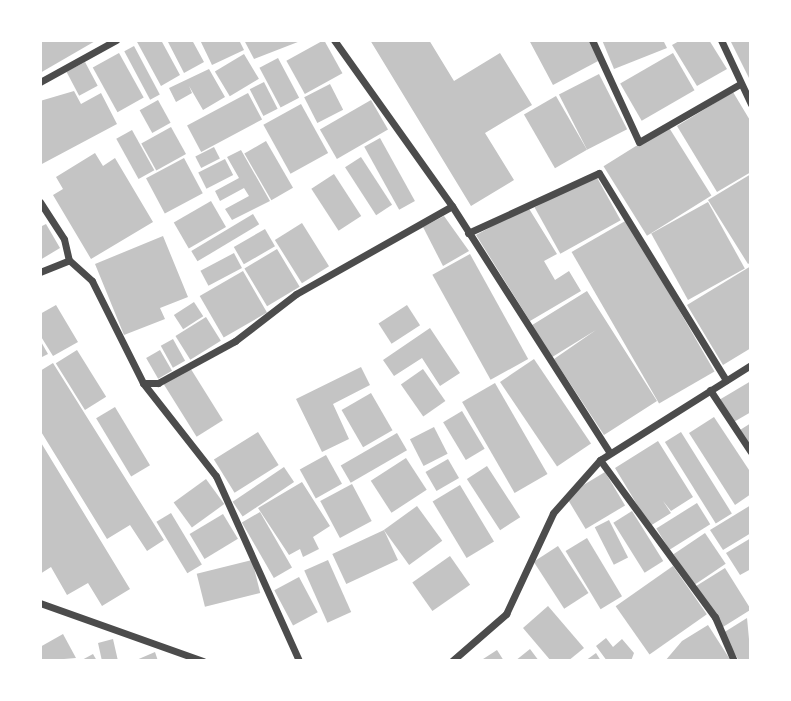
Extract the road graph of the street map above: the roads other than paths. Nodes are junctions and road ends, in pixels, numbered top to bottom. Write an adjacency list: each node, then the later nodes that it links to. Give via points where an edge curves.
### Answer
1 (116, 40): 5 (street)
2 (334, 40): 9 (street)
3 (592, 40): 6 (street, via 639,142)
4 (721, 40): 6 (street)
5 (40, 82)
6 (740, 84): 7 (street)
7 (751, 104)
8 (40, 202): 11 (street, via 64,239)
9 (452, 205): 10 (street); 15 (street, via 296,294 236,341 158,383)
10 (468, 233): 14 (street, via 599,173); 18 (street)
11 (69, 260): 12 (street); 15 (street, via 92,281)
12 (40, 272)
13 (751, 365): 14 (street)
14 (726, 380): 16 (street)
15 (144, 383): 22 (street, via 216,476)
16 (709, 390): 17 (street); 18 (street)
17 (751, 452)
18 (610, 453): 19 (street)
19 (600, 460): 23 (street, via 553,513 506,614); 24 (street, via 715,617)
20 (40, 603): 21 (street)
21 (203, 661)
22 (299, 661)
23 (452, 661)
24 (734, 661)

